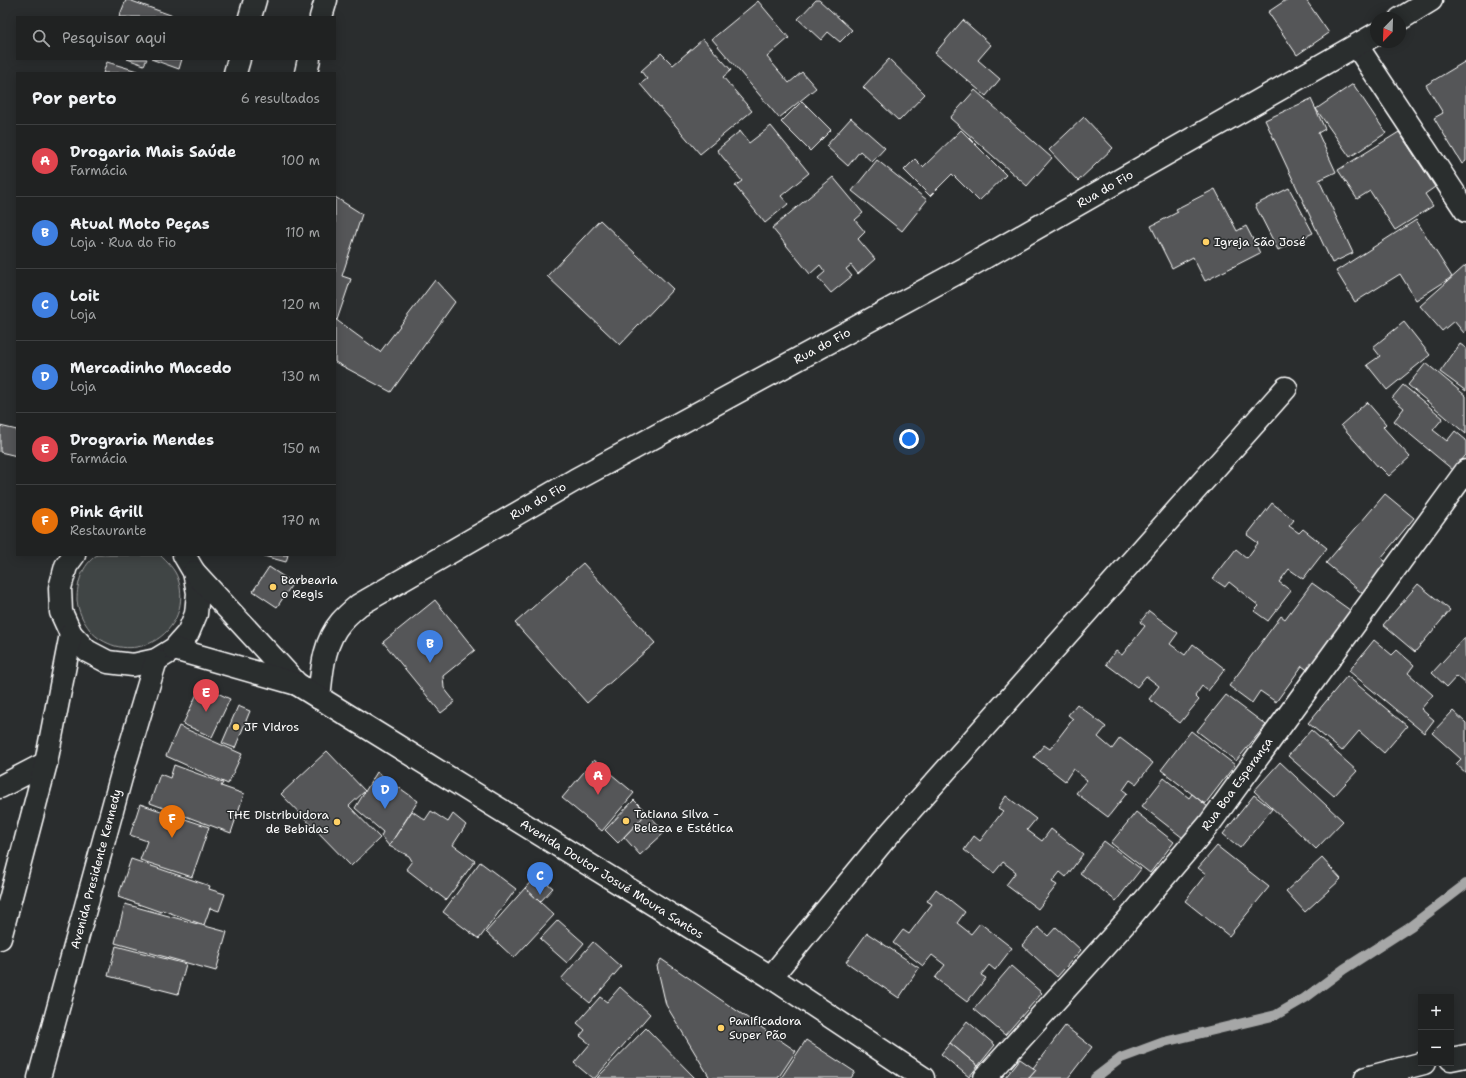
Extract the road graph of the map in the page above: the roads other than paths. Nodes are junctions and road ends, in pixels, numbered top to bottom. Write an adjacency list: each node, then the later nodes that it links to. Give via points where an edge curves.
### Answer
1 (255, 0): 5 (street)
2 (326, 0): 6 (street)
3 (1431, 0): 4 (street)
4 (1406, 15)
5 (250, 16)
6 (321, 16)
7 (1370, 38): 8 (street, Rua do Fio)
8 (1356, 46): 13 (street); 22 (street, Rua do Fio, via 966,268 575,480 359,605 341,622 328,642)
9 (239, 60): 11 (street)
10 (310, 60): 12 (street)
11 (235, 72)
12 (306, 72)
13 (1466, 211)
14 (1286, 388): 26 (street, via 882,841)
15 (1466, 471): 32 (street, Rua Boa Esperança, via 1210,823)
16 (73, 556): 18 (street, via 66,566 60,588 61,612)
17 (189, 564): 19 (street, via 198,593 196,614 188,633); 21 (street)
18 (71, 634): 20 (street, via 88,651 108,662 133,665); 23 (street)
19 (174, 649): 20 (street); 21 (street)
20 (156, 660): 30 (street, Avenida Presidente Kennedy, via 122,774)
21 (297, 684): 22 (street, Avenida Doutor Josué Moura Santos)
22 (319, 698): 26 (street, Avenida Doutor Josué Moura Santos)
23 (46, 763): 24 (street); 25 (street)
24 (0, 787)
25 (0, 938)
26 (771, 977): 31 (street, Avenida Doutor Josué Moura Santos)
27 (1466, 1056): 28 (street)
28 (1454, 1058)
29 (1418, 1065): 33 (street)
30 (39, 1078)
31 (923, 1078)
32 (985, 1078)
33 (1366, 1078)

